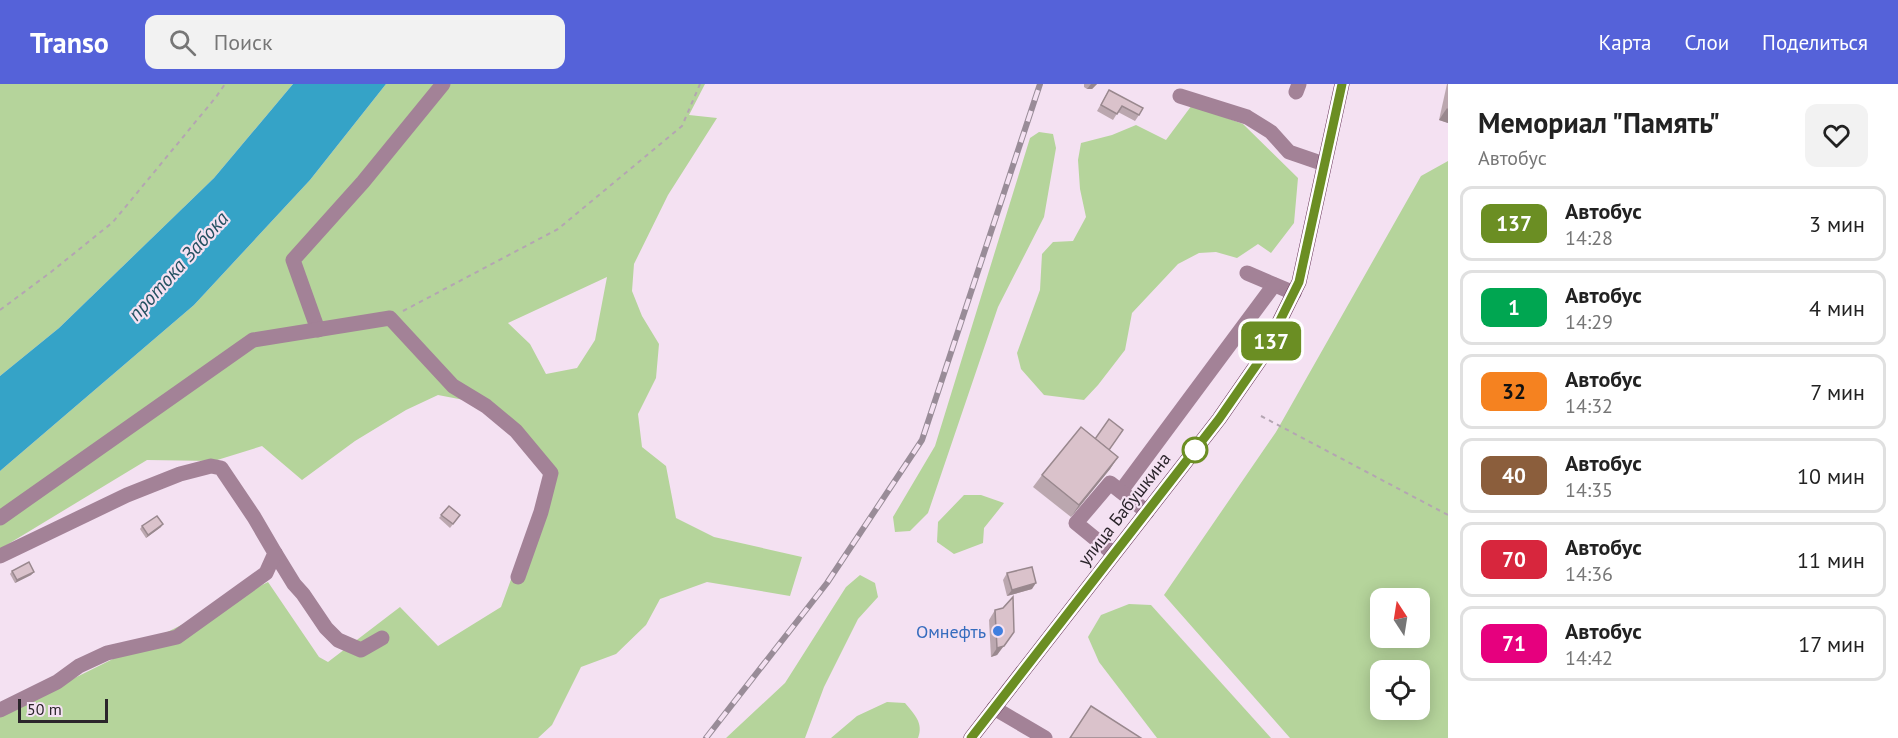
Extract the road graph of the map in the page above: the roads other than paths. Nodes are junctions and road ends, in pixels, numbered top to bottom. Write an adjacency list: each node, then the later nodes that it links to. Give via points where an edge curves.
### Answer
1 (443, 84): 8 (street, via 293,260)
2 (1342, 84): 4 (main road, улица Бабушкина)
3 (1180, 96): 4 (street, via 1248,117 1271,132 1289,152)
4 (1324, 164): 7 (main road, улица Бабушкина)
5 (1247, 273): 6 (street)
6 (1274, 285): 7 (street); 9 (street)
7 (1294, 293): 10 (main road, улица Бабушкина, via 1251,376)
8 (318, 330): 11 (street, via 253,340); 15 (street, via 390,318 453,386 516,431 551,473 542,512)
9 (1121, 491): 10 (street); 13 (street, via 1110,483 1076,523)
10 (1147, 512): 13 (main road, улица Бабушкина)
11 (0, 518)
12 (275, 553): 14 (street, via 221,468 211,466 127,495); 16 (street, via 338,640 361,650); 18 (street, via 266,573 177,637 107,653)
13 (1114, 554): 17 (main road, улица Бабушкина)
14 (0, 555)
15 (518, 577)
16 (382, 638)
17 (994, 708): 19 (main road, улица Бабушкина); 20 (street)
18 (0, 710)
19 (971, 738)
20 (1045, 738)

